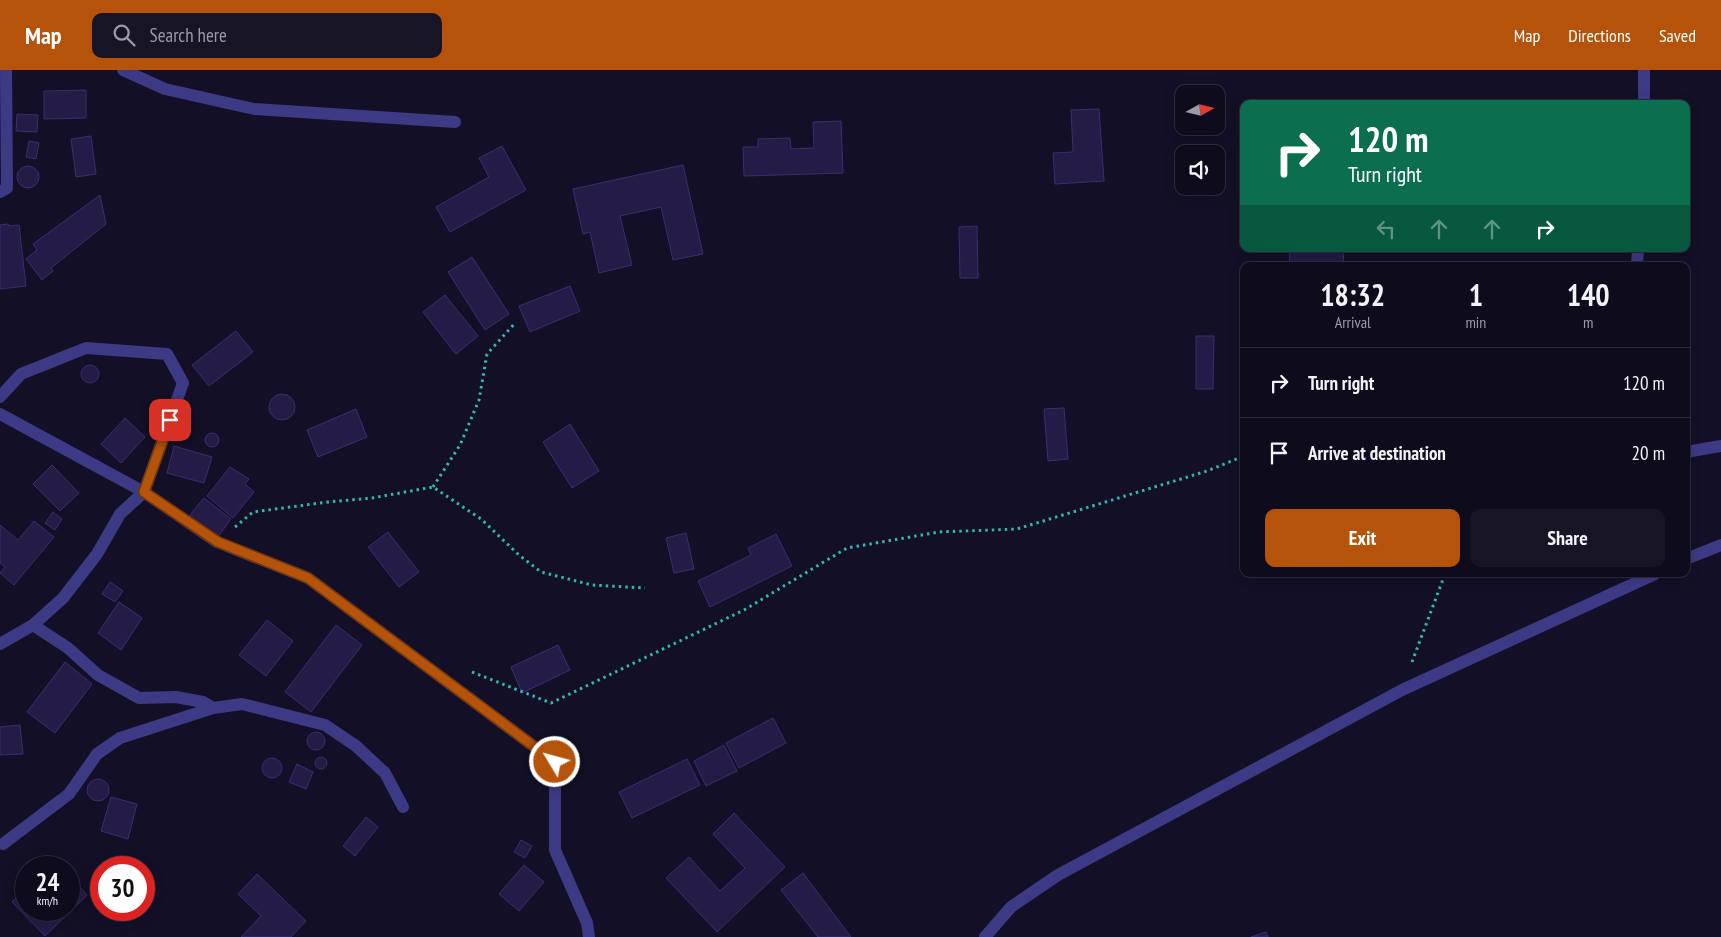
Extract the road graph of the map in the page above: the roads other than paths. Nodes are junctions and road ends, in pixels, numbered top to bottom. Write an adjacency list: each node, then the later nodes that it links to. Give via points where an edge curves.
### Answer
1 (6, 70): 6 (street, via 7,188)
2 (123, 70): 5 (street, via 165,89 254,109)
3 (1644, 70): 4 (street)
4 (1644, 100)
5 (455, 122)
6 (0, 192)
7 (0, 397): 11 (street, via 21,374 86,348 167,354 183,383)
8 (0, 414): 11 (street)
9 (1721, 446): 10 (street)
10 (1690, 451)
11 (144, 492): 15 (street, via 120,514 97,554 63,598); 20 (street, via 218,542 308,578 555,762 555,850 588,923)
12 (1721, 545): 13 (street)
13 (1690, 557)
14 (1648, 577): 21 (street, via 1402,690 1058,875 1011,907)
15 (33, 624): 16 (street); 17 (street, via 68,648 98,675 139,698 176,697 203,702)
16 (0, 644)
17 (214, 708): 18 (street, via 242,704 325,725 356,746 385,773); 19 (street, via 120,738 97,754 69,794)
18 (403, 807)
19 (1, 845)
20 (589, 937)
21 (986, 937)

